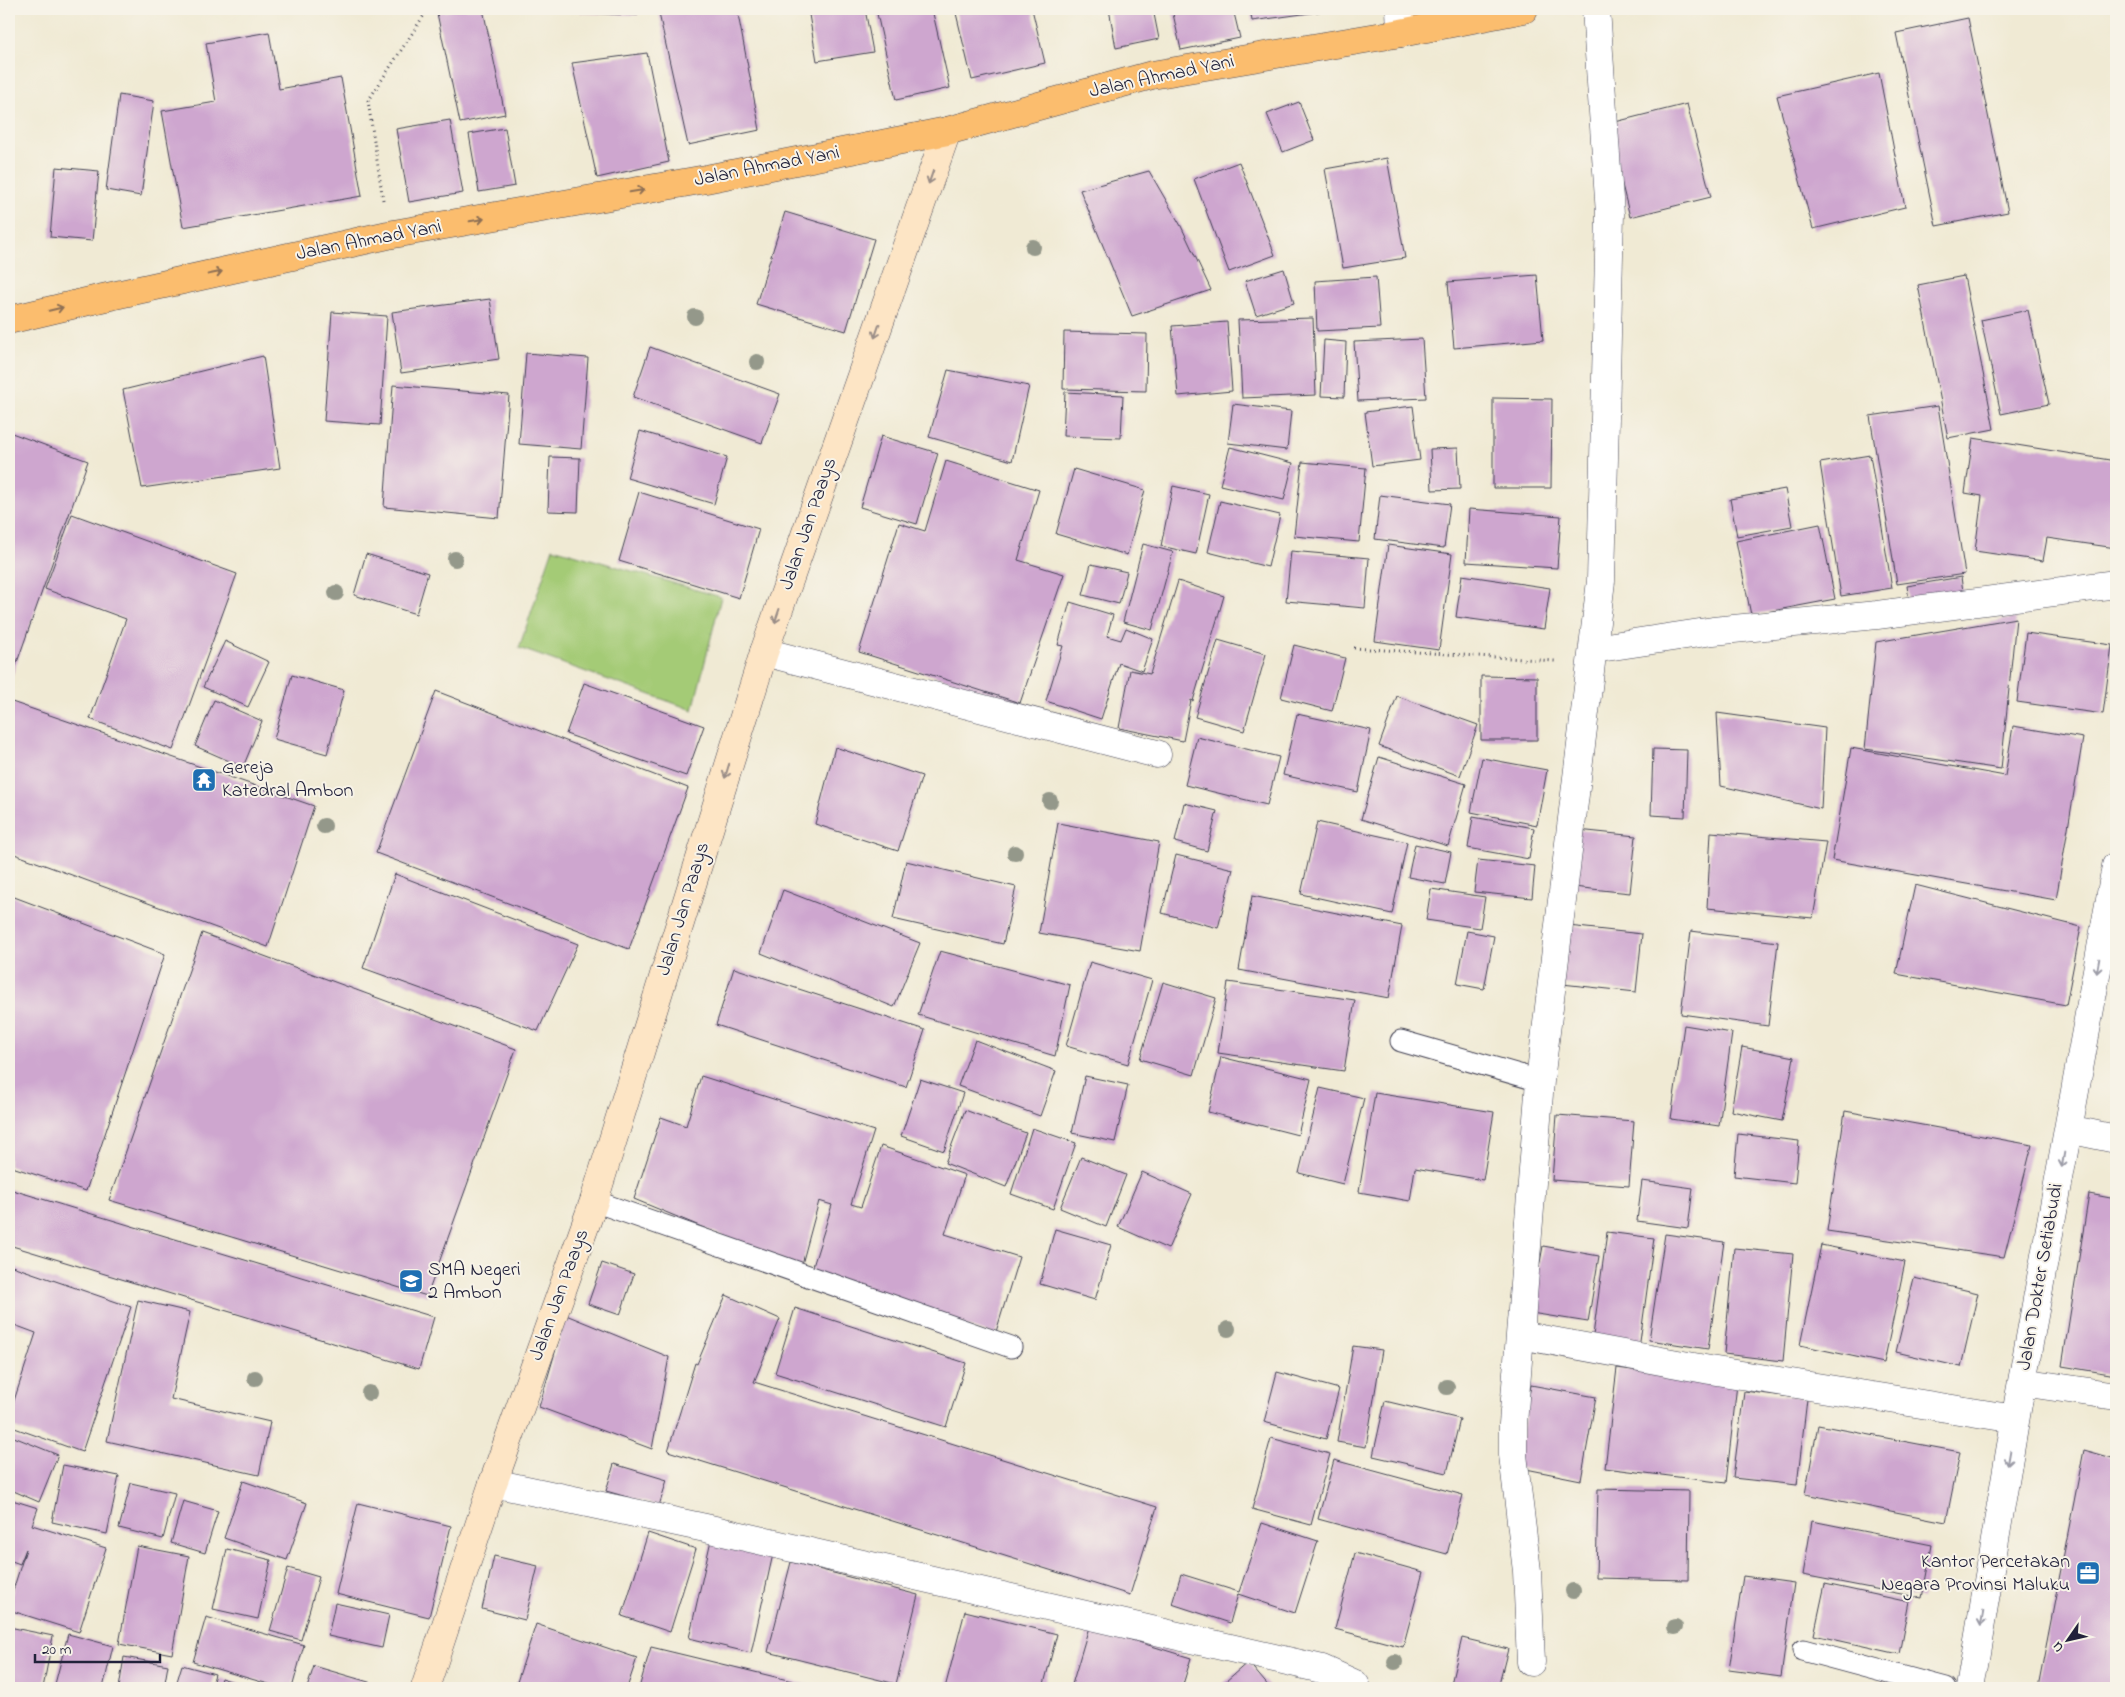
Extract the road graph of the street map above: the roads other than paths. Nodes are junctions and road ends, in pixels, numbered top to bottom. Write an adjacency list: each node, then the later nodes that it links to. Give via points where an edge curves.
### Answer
1 (1524, 9): 3 (highway, Jalan Ahmad Yani)
2 (1596, 9): 8 (street, via 1610,214 1601,581)
3 (1401, 21): 4 (highway, Jalan Ahmad Yani, via 1152,75)
4 (947, 131): 5 (highway, Jalan Ahmad Yani, one-way to 4, via 388,235 706,179); 7 (street, Jalan Jan Paays, one-way to 7)
5 (9, 320)
6 (2116, 584): 8 (street, via 1877,615 1713,631)
7 (764, 652): 9 (street); 15 (street, Jalan Jan Paays, one-way to 15)
8 (1592, 656): 12 (street)
9 (1157, 754)
10 (2116, 866): 13 (street, Jalan Dokter Setiabudi, one-way to 13)
11 (1401, 1041): 12 (lane)
12 (1540, 1081): 16 (street)
13 (2068, 1129): 14 (street); 18 (street, Jalan Dokter Setiabudi, one-way to 18)
14 (2116, 1139)
15 (594, 1201): 17 (lane); 21 (street, Jalan Jan Paays)
16 (1520, 1335): 20 (street, via 1710,1370); 23 (street, via 1513,1455 1527,1571)
17 (1011, 1347)
18 (2022, 1382): 19 (street); 20 (street, Jalan Dokter Setiabudi)
19 (2116, 1396)
20 (2015, 1419): 27 (street, Jalan Dokter Setiabudi, one-way to 27)
21 (493, 1483): 24 (street, Jalan Jan Paays); 25 (street, via 710,1529 1322,1669 1355,1684)
22 (1803, 1650): 26 (lane)
23 (1531, 1662)
24 (425, 1688)
25 (1357, 1688)
26 (1945, 1688)
27 (1970, 1688)

